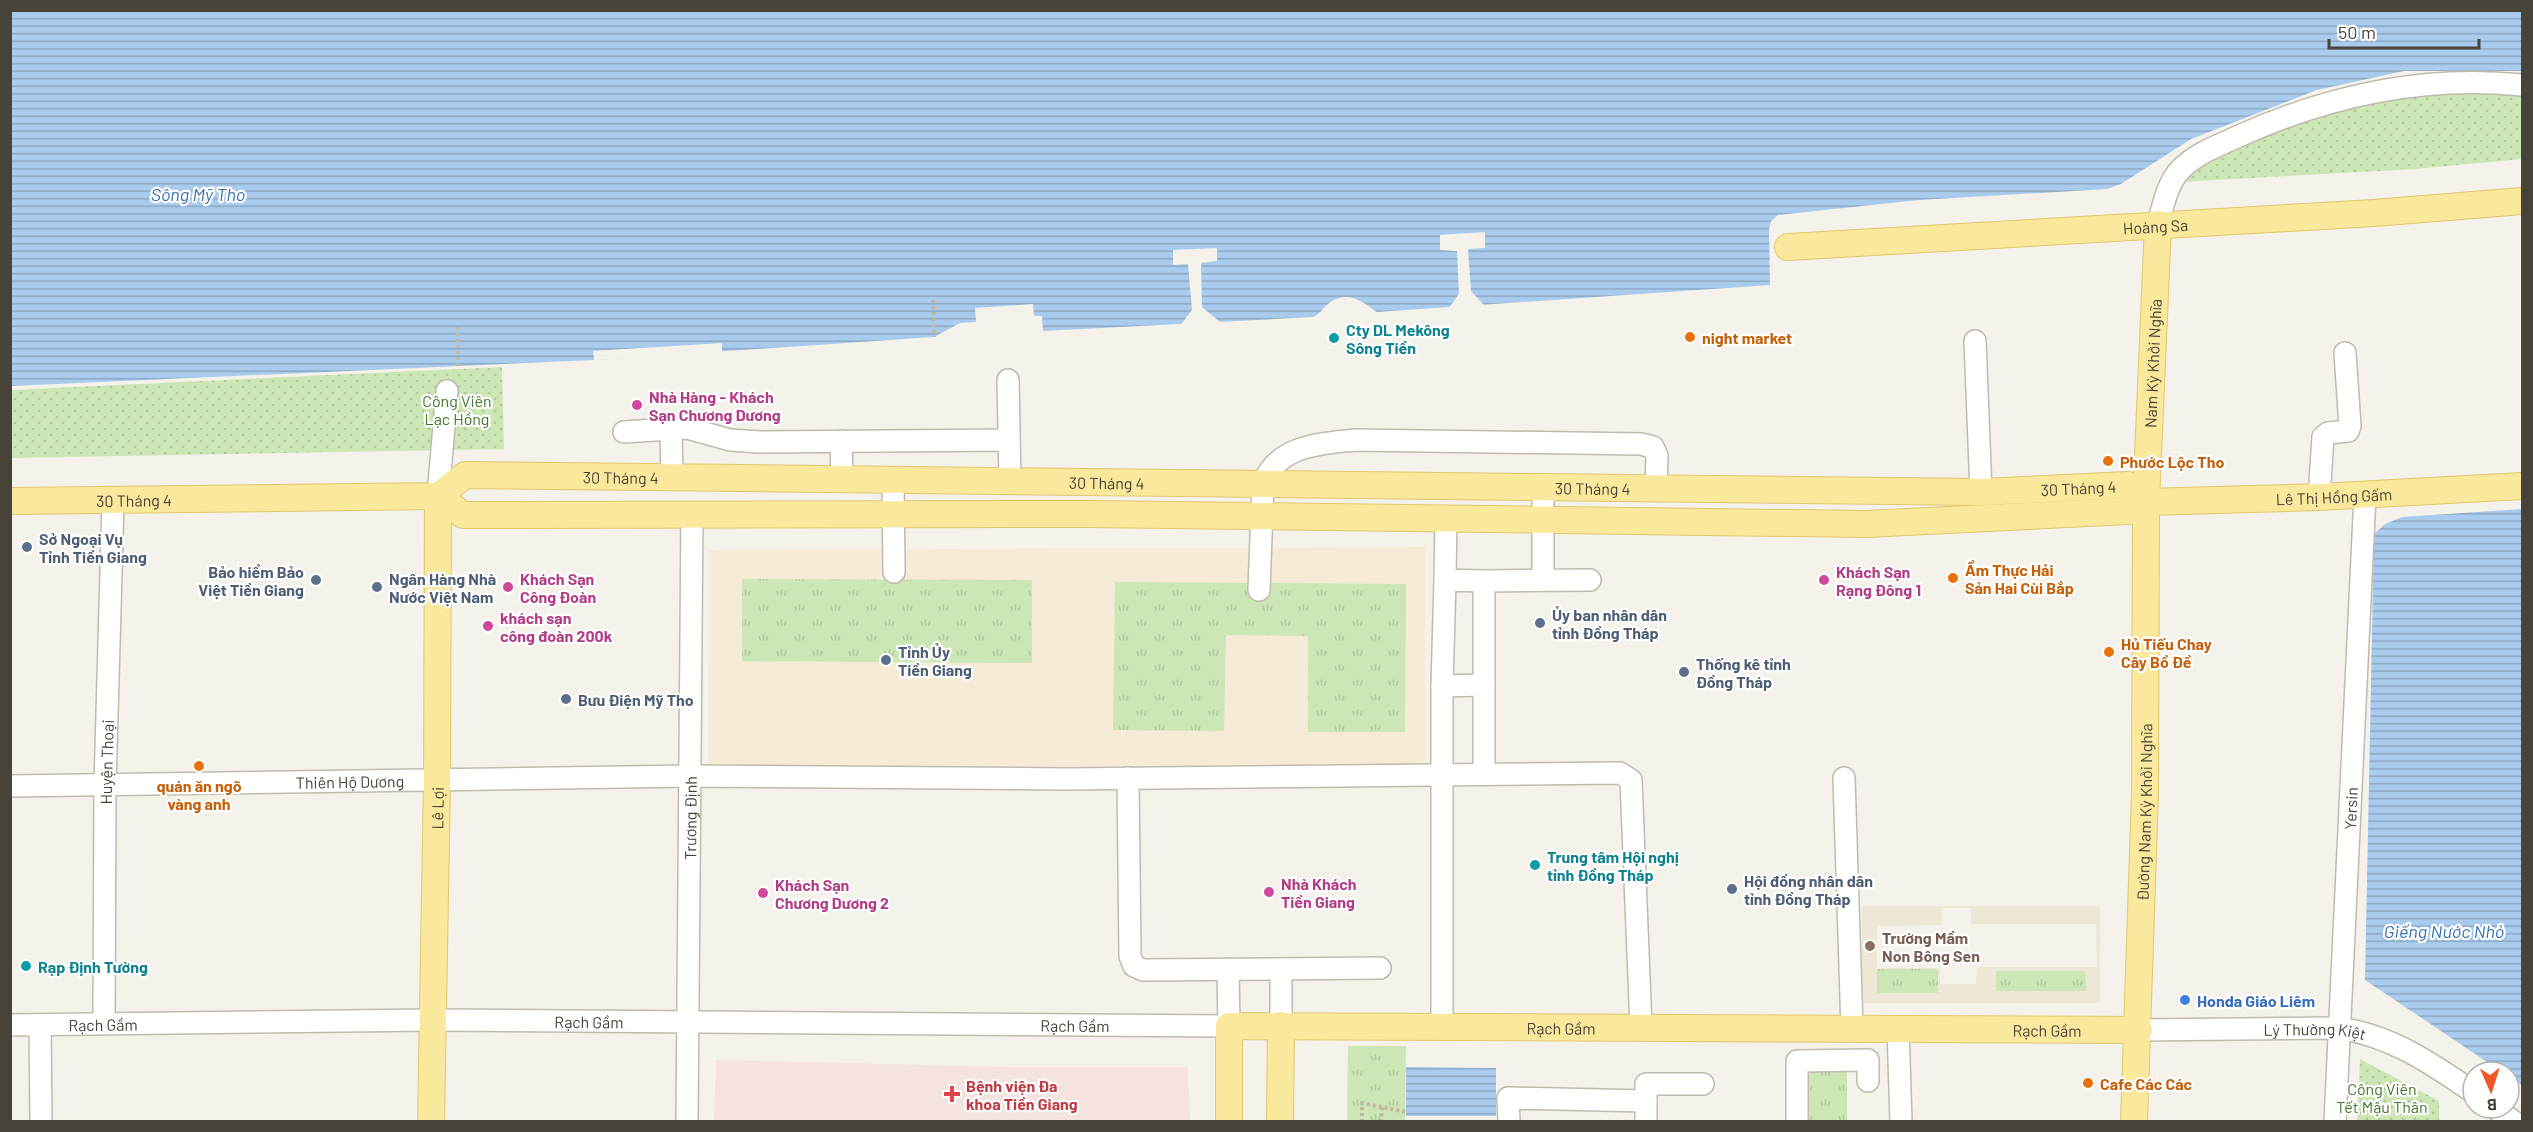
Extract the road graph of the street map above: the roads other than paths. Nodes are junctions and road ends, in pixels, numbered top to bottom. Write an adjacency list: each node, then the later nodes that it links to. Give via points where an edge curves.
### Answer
1 (2523, 85): 3 (street, via 2496,82 2400,87 2364,93 2271,122 2195,156 2178,172)
2 (2523, 201): 3 (main road, Hoàng Sa)
3 (2158, 224): 4 (main road, Hoàng Sa); 29 (main road, Nam Kỳ Khởi Nghĩa)
4 (1788, 247)
5 (1976, 341): 23 (street)
6 (2345, 353): 26 (street, via 2350,426 2348,431 2323,437)
7 (1008, 380): 11 (street)
8 (447, 391): 25 (street)
9 (670, 429): 10 (street); 12 (street, via 687,429 730,440); 13 (street)
10 (624, 432)
11 (1009, 440): 12 (street); 16 (street)
12 (841, 441): 14 (street)
13 (682, 478): 14 (main road, 30 Tháng 4); 25 (main road, 30 Tháng 4, via 465,475); 30 (main road)
14 (842, 479): 15 (main road, 30 Tháng 4)
15 (893, 480): 16 (main road, 30 Tháng 4); 32 (street)
16 (1010, 481): 17 (main road, 30 Tháng 4)
17 (1090, 482): 18 (main road, 30 Tháng 4); 31 (street)
18 (1263, 483): 19 (main road, 30 Tháng 4); 20 (street, via 1269,469 1282,457 1310,445 1355,440 1542,441 1653,447 1657,456); 33 (street)
19 (1543, 485): 20 (main road, 30 Tháng 4); 35 (street)
20 (1656, 486): 22 (main road, 30 Tháng 4); 36 (main road)
21 (2523, 486): 24 (main road, Lê Thị Hồng Gấm)
22 (1867, 491): 23 (main road, 30 Tháng 4); 37 (street)
23 (1981, 492): 29 (main road, 30 Tháng 4, via 2128,485)
24 (2365, 495): 26 (main road, Lê Thị Hồng Gấm); 67 (street, Yersin)
25 (438, 496): 28 (main road, 30 Tháng 4); 30 (main road, 30 Tháng 4, via 463,515); 51 (main road, Lê Lợi)
26 (2319, 497): 29 (main road, Lê Thị Hồng Gấm)
27 (10, 501): 28 (main road, 30 Tháng 4)
28 (113, 502): 52 (street, Huyện Thoại)
29 (2146, 502): 37 (main road, 30 Tháng 4, via 2128,512); 69 (main road, Đường Nam Kỳ Khởi Nghĩa)
30 (692, 513): 32 (main road, 30 Tháng 4); 48 (street, Trương Định)
31 (1089, 514): 32 (main road, 30 Tháng 4); 33 (main road, 30 Tháng 4)
32 (892, 515): 38 (street)
33 (1262, 517): 34 (main road, 30 Tháng 4); 43 (street)
34 (1446, 518): 35 (main road, 30 Tháng 4); 39 (street)
35 (1542, 518): 36 (main road, 30 Tháng 4); 40 (street)
36 (1654, 520): 37 (main road, 30 Tháng 4)
37 (1866, 524)
38 (894, 572)
39 (1445, 580): 42 (street); 45 (street)
40 (1543, 580): 41 (street); 42 (street)
41 (1590, 580)
42 (1484, 581): 44 (street)
43 (1259, 590)
44 (1484, 685): 45 (street); 47 (street)
45 (1442, 686): 46 (street)
46 (1443, 774): 47 (street, Thiên Hộ Dương); 49 (street, Thiên Hộ Dương); 64 (street)
47 (1484, 774): 65 (street, Thiên Hộ Dương, via 1620,773 1631,780)
48 (690, 776): 49 (street, Thiên Hộ Dương); 51 (street, Thiên Hộ Dương); 58 (street, Trương Định)
49 (1128, 778): 55 (street, via 1134,966 1143,970)
50 (1845, 778): 68 (street)
51 (437, 781): 52 (street, Thiên Hộ Dương); 57 (main road, Lê Lợi)
52 (105, 785): 53 (street, Thiên Hộ Dương); 59 (street, Huyện Thoại)
53 (10, 786)
54 (1380, 968): 56 (street)
55 (1228, 969): 56 (street); 62 (street)
56 (1281, 969): 63 (street)
57 (433, 1020): 58 (street, Rạch Gầm); 59 (street, Rạch Gầm); 75 (main road, Lê Lợi)
58 (688, 1022): 62 (street, Rạch Gầm); 76 (street, Trương Định)
59 (104, 1023): 61 (street, Rạch Gầm)
60 (10, 1025): 61 (street, Rạch Gầm)
61 (40, 1025): 74 (street)
62 (1229, 1026): 63 (main road, Rạch Gầm); 77 (main road)
63 (1281, 1026): 64 (main road, Rạch Gầm); 78 (main road)
64 (1442, 1026): 65 (main road, Rạch Gầm)
65 (1641, 1027): 68 (main road, Rạch Gầm)
66 (1898, 1028): 68 (main road, Rạch Gầm); 69 (main road, Rạch Gầm); 81 (street)
67 (2338, 1028): 69 (street, Lý Thường Kiệt); 72 (street, Lý Thường Kiệt, via 2362,1031 2401,1046); 83 (street, Yersin)
68 (1852, 1029)
69 (2139, 1030): 82 (main road, Đường Nam Kỳ Khởi Nghĩa)
70 (1868, 1081): 80 (street, via 1868,1060 1797,1062)
71 (1703, 1084): 73 (street, via 1646,1084)
72 (2461, 1084)
73 (1646, 1111): 79 (street, via 1509,1098)
74 (41, 1122)
75 (431, 1122)
76 (687, 1122)
77 (1229, 1122)
78 (1280, 1122)
79 (1509, 1122)
80 (1797, 1122)
81 (1901, 1122)
82 (2134, 1122)
83 (2335, 1122)

